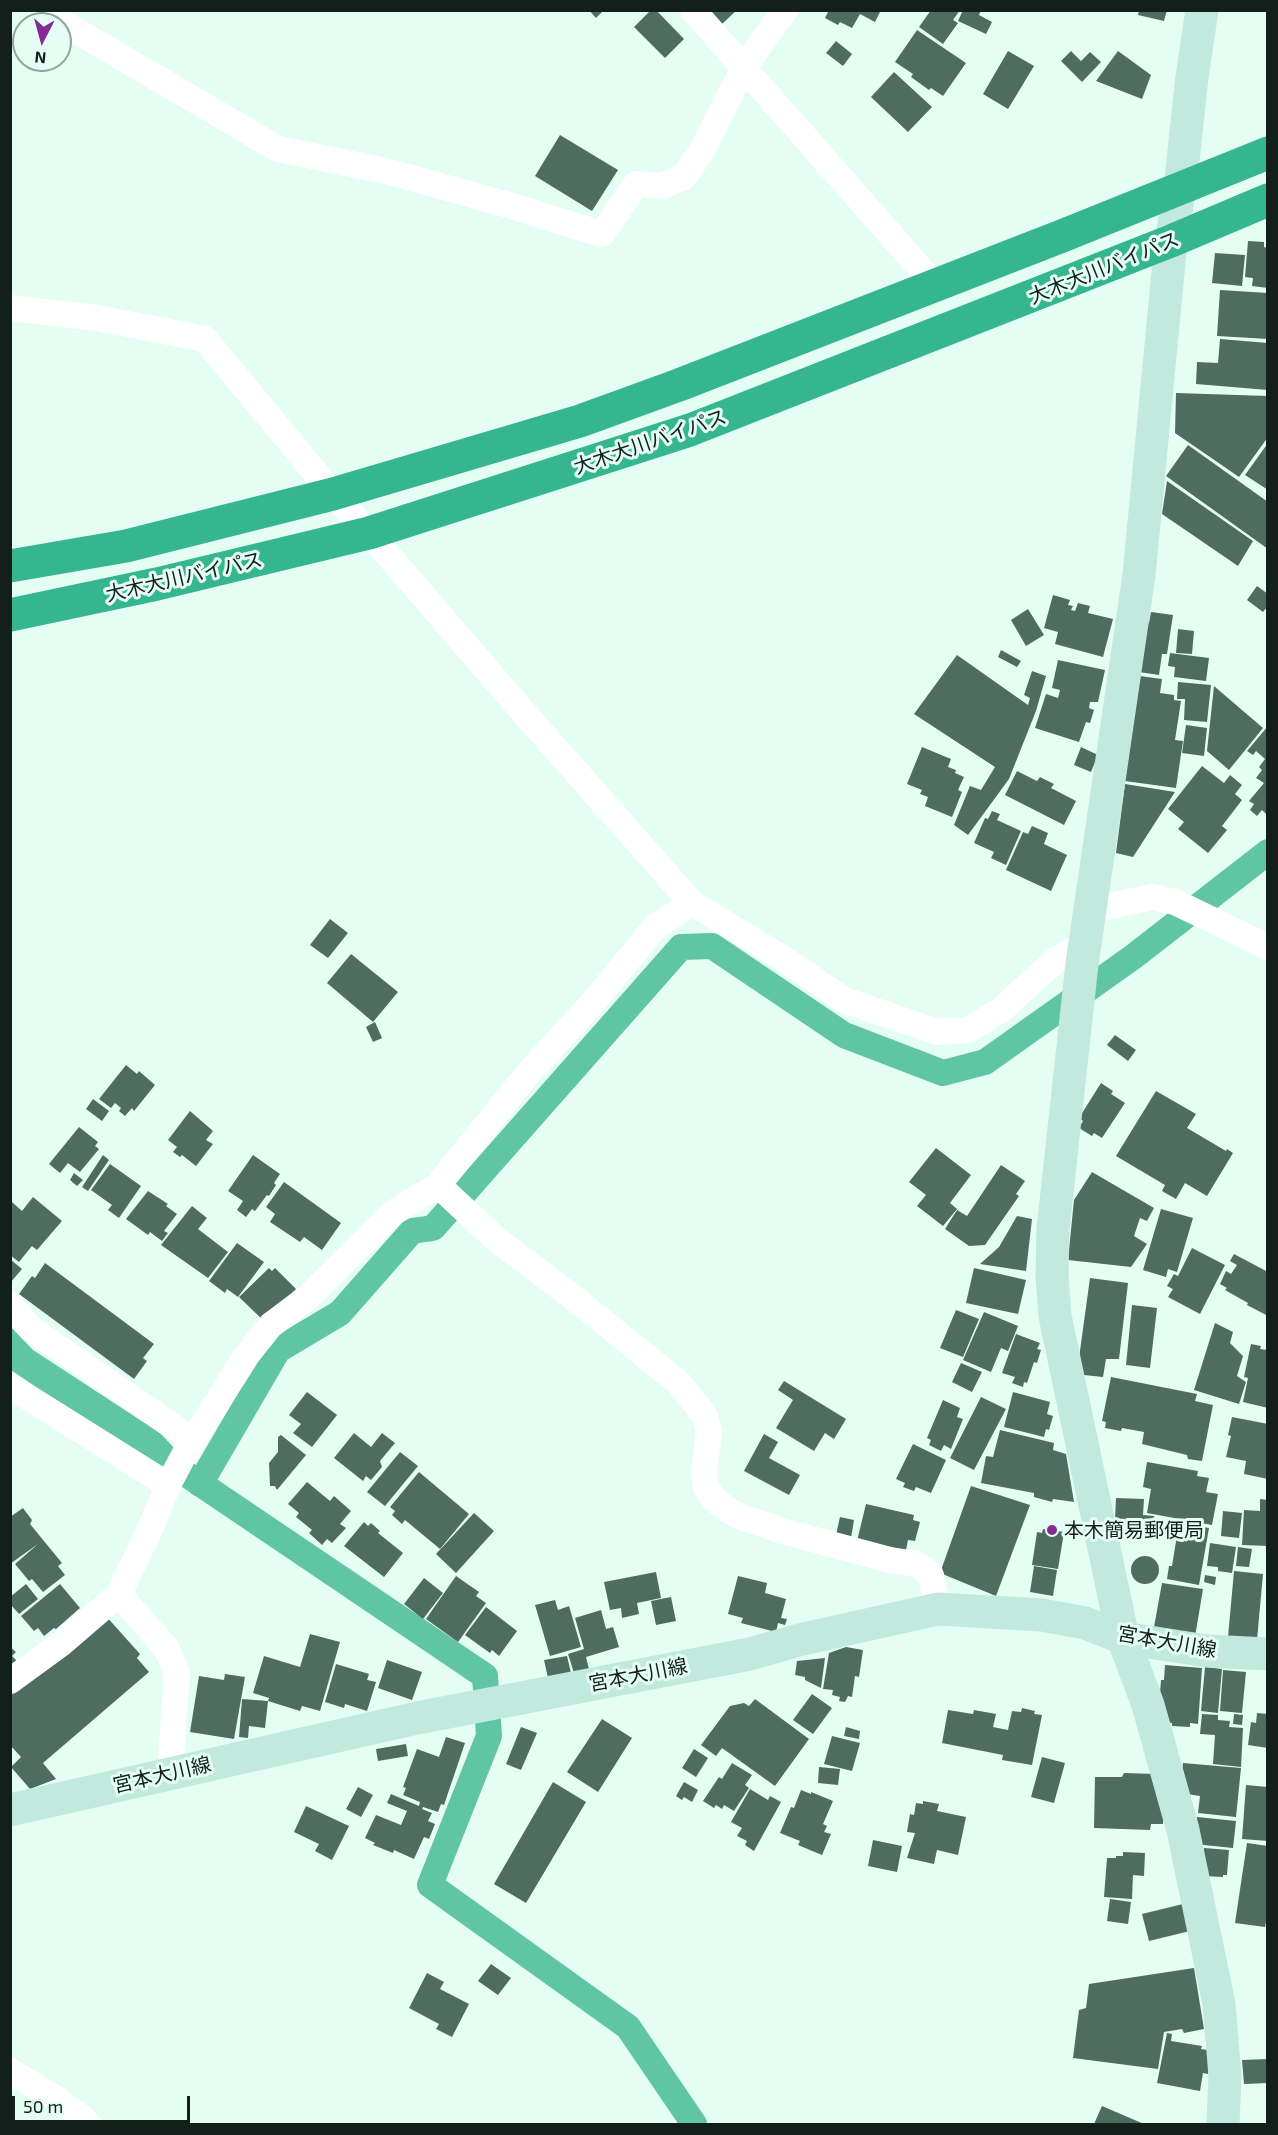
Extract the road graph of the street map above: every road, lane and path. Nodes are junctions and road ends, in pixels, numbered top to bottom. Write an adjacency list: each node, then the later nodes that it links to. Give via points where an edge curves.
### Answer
1 (41, 10): 5 (street, via 278,148 386,171 602,234 636,184 662,186 684,177)
2 (693, 10): 5 (street)
3 (785, 10): 5 (street)
4 (1200, 22): 7 (street)
5 (743, 69): 10 (street)
6 (1260, 156): 7 (highway)
7 (1180, 188): 9 (street); 10 (highway)
8 (1263, 202): 9 (highway, 大木大川バイパス)
9 (1171, 241): 13 (highway, 大木大川バイパス, via 690,430); 17 (street, via 1139,575)
10 (934, 284): 12 (highway, via 580,421)
11 (10, 308): 12 (street, via 97,318 205,339)
12 (333, 494): 13 (street); 14 (highway, via 126,546)
13 (369, 533): 15 (highway, 大木大川バイパス); 16 (street)
14 (10, 566)
15 (10, 615)
16 (692, 903): 19 (street, via 844,1000 939,1032 968,1030 1001,1010 1058,959); 20 (street, via 656,926 531,1070)
17 (1090, 910): 18 (street, via 1153,897 1176,902); 19 (street)
18 (1268, 947)
19 (1084, 954): 26 (street, via 1053,1229 1052,1286 1071,1398)
20 (443, 1191): 23 (street, via 393,1213 307,1298 271,1325 247,1355); 25 (street, via 498,1240 679,1383 705,1416 709,1432 706,1487 720,1504 739,1516 782,1531 917,1564 931,1575)
21 (10, 1305): 23 (street, via 31,1329)
22 (10, 1386): 23 (street)
23 (179, 1464): 24 (street)
24 (119, 1594): 28 (street); 29 (street, via 166,1648 177,1673)
25 (938, 1609): 26 (street, 宮本大川線, via 1042,1615 1085,1623); 29 (street, 宮本大川線, via 750,1654 417,1718)
26 (1123, 1638): 27 (street, 宮本大川線, via 1207,1651); 33 (street, via 1148,1705 1183,1830 1219,2004 1225,2076)
27 (1268, 1654)
28 (10, 1682)
29 (170, 1774): 30 (street, 宮本大川線)
30 (10, 1809)
31 (10, 2071): 32 (street)
32 (88, 2124)
33 (1223, 2124)

